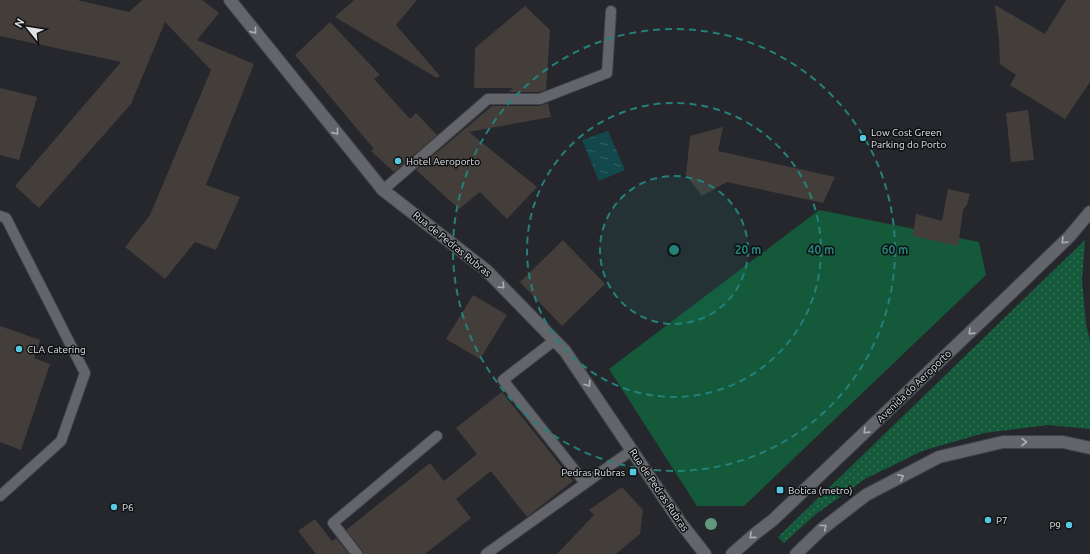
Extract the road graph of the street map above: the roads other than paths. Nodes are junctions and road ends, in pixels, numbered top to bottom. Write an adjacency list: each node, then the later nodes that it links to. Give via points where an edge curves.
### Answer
1 (230, 0): 3 (main road, Rua de Pedras Rubras, one-way to 3)
2 (611, 11): 3 (lane, via 608,73 540,99 488,99)
3 (383, 190): 6 (main road, Rua de Pedras Rubras, one-way to 6, via 486,270)
4 (1090, 212): 15 (main road, Avenida do Aeroporto, one-way to 15, via 1069,237 1008,296 773,520)
5 (0, 216): 11 (lane, via 6,218 85,373 61,441)
6 (555, 340): 9 (main road, Rua de Pedras Rubras, one-way to 9); 10 (lane, via 503,380)
7 (437, 436): 12 (lane, via 333,523)
8 (1090, 448): 16 (main road, one-way to 8, via 822,529 866,495 939,457 1003,442 1063,442)
9 (632, 450): 10 (lane); 14 (main road, Rua de Pedras Rubras, via 680,522)
10 (585, 483): 13 (lane)
11 (0, 496)
12 (357, 554)
13 (486, 554)
14 (705, 554)
15 (732, 554)
16 (796, 554)

